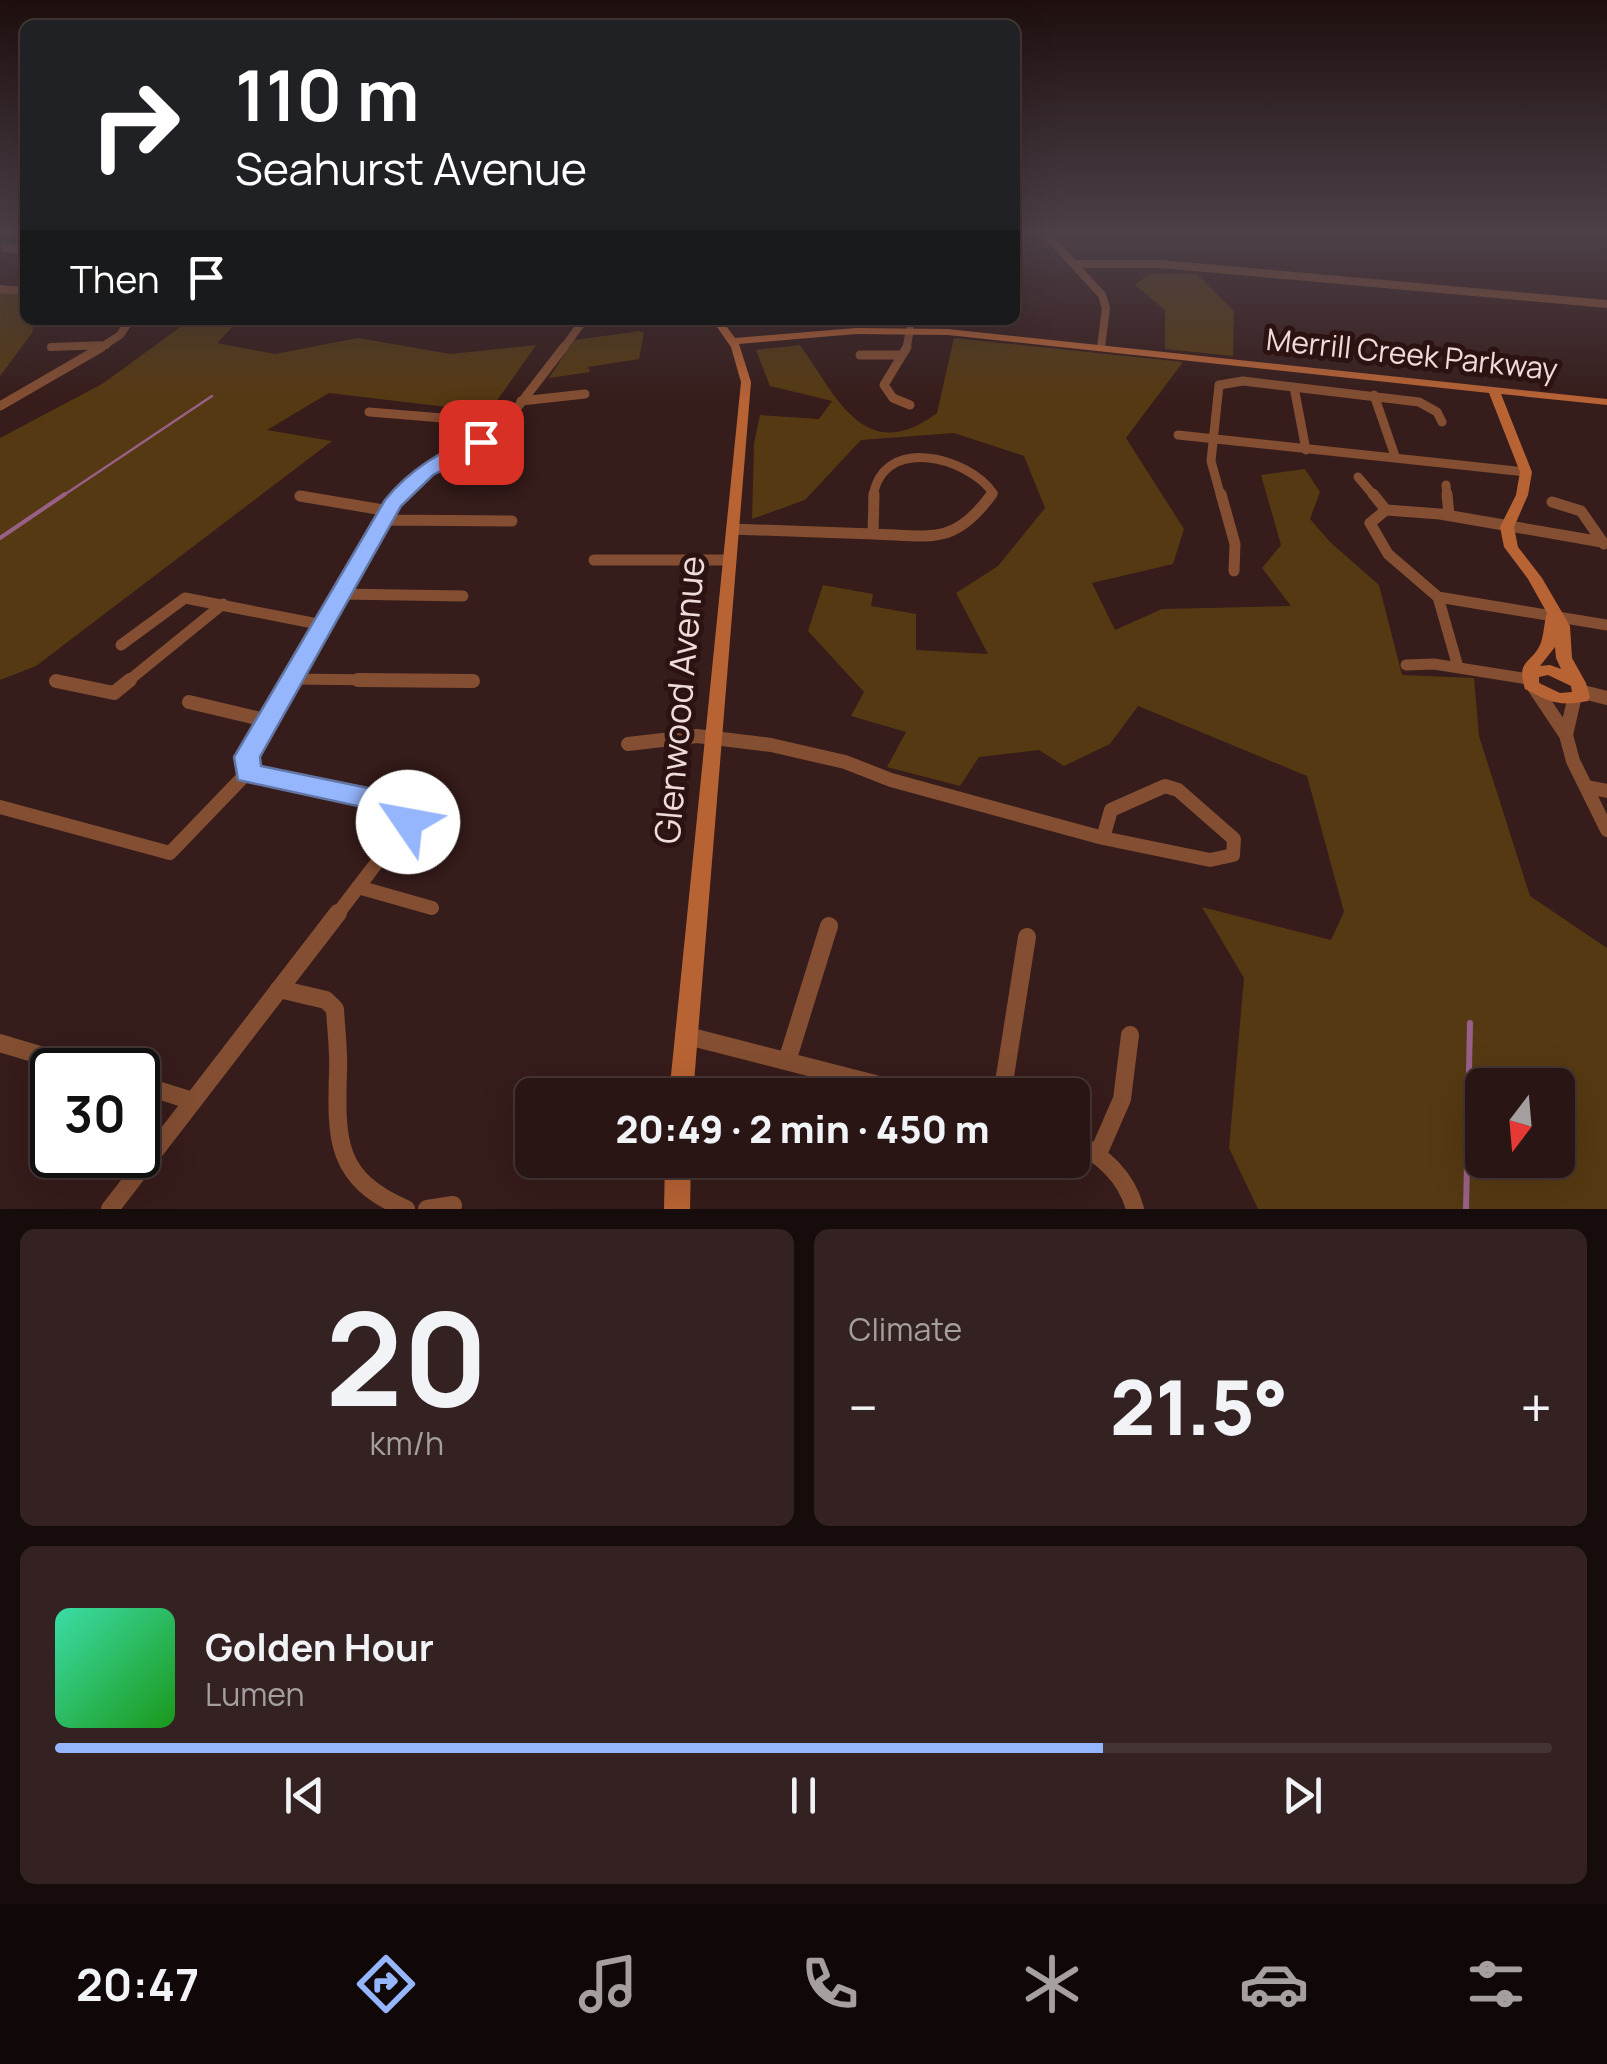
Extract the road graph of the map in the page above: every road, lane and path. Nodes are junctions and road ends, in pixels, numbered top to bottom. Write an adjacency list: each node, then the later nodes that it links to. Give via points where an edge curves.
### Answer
1 (1096, 288): 11 (street, via 1106,308)
2 (1433, 288): 3 (street)
3 (1607, 304)
4 (127, 325): 9 (street)
5 (582, 325): 18 (street)
6 (721, 325): 8 (street, Glenwood Avenue)
7 (910, 330): 8 (street, Merrill Creek Parkway); 11 (street, Merrill Creek Parkway); 13 (street)
8 (733, 341): 39 (street, Glenwood Avenue, via 746,382)
9 (106, 346): 10 (street); 21 (street)
10 (51, 347)
11 (1101, 347): 15 (street, Merrill Creek Parkway)
12 (860, 356): 13 (street)
13 (900, 356): 20 (street, via 884,385)
14 (1294, 387): 17 (street); 26 (street, via 1219,385); 27 (street)
15 (1492, 388): 19 (street, Merrill Creek Parkway); 29 (street)
16 (585, 394): 18 (street)
17 (1374, 395): 23 (street, via 1419,402); 28 (street)
18 (521, 401): 24 (street)
19 (1607, 402)
20 (910, 405)
21 (0, 406)
22 (370, 412): 24 (street)
23 (1442, 422)
24 (504, 423): 35 (street, via 407,485)
25 (1178, 434): 26 (street)
26 (1212, 440): 27 (street); 44 (street, via 1210,462 1235,544)
27 (1306, 450): 28 (street)
28 (1395, 456): 29 (street)
29 (1526, 472): 38 (street)
30 (1358, 477): 34 (street)
31 (1446, 486): 36 (street)
32 (300, 496): 35 (street)
33 (1552, 502): 41 (street, via 1580,512)
34 (1386, 510): 36 (street); 47 (street, via 1370,523 1376,540)
35 (387, 515): 37 (street); 45 (street)
36 (1449, 515): 38 (street)
37 (512, 520)
38 (1507, 527): 41 (street); 49 (street, via 1511,547)
39 (732, 529): 40 (street); 43 (street, Glenwood Avenue)
40 (873, 534): 40 (street, via 875,484 902,462 966,465 988,480 993,493 972,522 939,536)
41 (1605, 545)
42 (594, 560): 43 (street)
43 (728, 560): 64 (street, Glenwood Avenue)
44 (1234, 571)
45 (341, 594): 46 (street); 50 (street)
46 (463, 596)
47 (1438, 597): 49 (street); 54 (street)
48 (222, 604): 50 (street); 52 (street, via 185,598); 57 (street, via 114,693)
49 (1553, 616): 51 (street); 56 (street, via 1548,646 1532,664); 59 (street, via 1562,626 1564,658)
50 (322, 625): 55 (street)
51 (1607, 625)
52 (121, 646)
53 (1406, 664): 54 (street)
54 (1458, 667): 56 (street)
55 (292, 678): 58 (street); 62 (street)
56 (1531, 680): 59 (street, via 1557,699); 59 (street, via 1550,670); 63 (street)
57 (56, 681)
58 (473, 681)
59 (1577, 691): 60 (street); 63 (street)
60 (1607, 698)
61 (189, 702): 62 (street)
62 (265, 720): 66 (street, via 247,757)
63 (1566, 736): 67 (street)
64 (711, 739): 65 (street); 71 (street, via 845,762); 77 (street, Glenwood Avenue)
65 (628, 744)
66 (248, 773): 69 (street, via 170,853); 72 (street, via 408,810 408,822)
67 (1587, 787): 68 (street); 70 (street)
68 (1607, 791)
69 (0, 807)
70 (1607, 830)
71 (1103, 838): 71 (street, via 1210,860 1233,855 1234,839 1165,786 1111,810)
72 (358, 886): 73 (street); 76 (street)
73 (432, 908)
74 (829, 926): 81 (street)
75 (1027, 938): 84 (street)
76 (279, 989): 86 (street); 92 (street, via 326,1000 335,1010 339,1150 353,1176 384,1202)
77 (684, 1035): 81 (street); 82 (street, Glenwood Avenue)
78 (1130, 1035): 88 (street, via 1122,1099)
79 (0, 1043): 80 (street)
80 (30, 1052)
81 (787, 1060): 83 (street)
82 (682, 1078)
83 (854, 1078)
84 (1005, 1078)
85 (160, 1091): 86 (street)
86 (193, 1101): 91 (street)
87 (1090, 1149): 88 (street)
88 (1098, 1154): 95 (street)
89 (678, 1178): 94 (street)
90 (453, 1204): 93 (street)
91 (110, 1209)
92 (406, 1209)
93 (427, 1209)
94 (677, 1209)
95 (1135, 1209)

